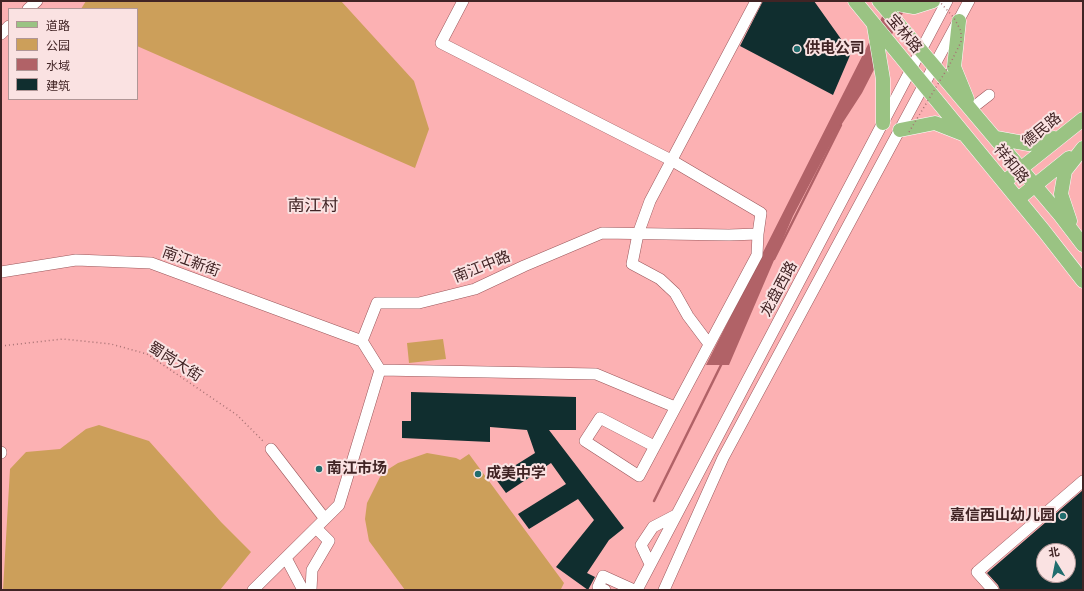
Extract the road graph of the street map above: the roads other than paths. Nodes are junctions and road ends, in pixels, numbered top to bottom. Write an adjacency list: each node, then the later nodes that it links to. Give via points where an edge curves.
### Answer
1 (37, 1): 9 (street)
2 (463, 1): 25 (street, via 441,43)
3 (756, 1): 25 (street)
4 (855, 1): 11 (main road, 宝林路)
5 (879, 1): 6 (main road, via 914,7); 12 (main road)
6 (933, 1)
7 (947, 1): 12 (street, 龙盘西路)
8 (969, 1): 10 (street, 龙盘西路)
9 (29, 8)
10 (959, 21): 13 (street, 龙盘西路); 17 (main road, via 954,67)
11 (873, 23): 14 (main road, 宝林路); 19 (main road, via 882,75)
12 (921, 50): 13 (main road); 14 (street, 龙盘西路)
13 (934, 66): 15 (street, 龙盘西路); 17 (main road)
14 (911, 69): 15 (main road, 祥和路); 19 (street, 龙盘西路)
15 (924, 85): 20 (street, 龙盘西路); 22 (main road, 祥和路)
16 (989, 95): 17 (street)
17 (971, 109): 23 (main road)
18 (1083, 119): 21 (main road, 德民路)
19 (883, 123): 42 (street, 龙盘西路)
20 (905, 131): 22 (main road, via 935,123); 52 (street, 龙盘西路, via 723,458)
21 (1067, 132): 23 (main road, via 1042,142 1029,144); 26 (main road, 德民路)
22 (965, 135): 27 (main road, 祥和路)
23 (996, 138): 26 (main road)
24 (1083, 148): 28 (main road); 32 (main road, via 1065,171 1061,194 1065,212)
25 (671, 160): 30 (street, via 650,201); 31 (street, via 762,213)
26 (1021, 168): 27 (main road, 德民路); 28 (main road)
27 (1004, 182): 29 (main road, 祥和路)
28 (1035, 186): 29 (main road); 32 (main road)
29 (1018, 199): 34 (main road, 祥和路)
30 (638, 234): 31 (street, 南江中路); 35 (street, 南江中路, via 602,233 475,289 419,303 377,303); 36 (street, via 632,264 660,280 675,293)
31 (758, 234): 36 (street, via 757,255)
32 (1080, 241)
33 (1, 272): 35 (street, 南江新街, via 76,260 151,263)
34 (1083, 281)
35 (362, 340): 37 (street)
36 (709, 344): 38 (street)
37 (380, 370): 38 (street, via 596,374); 43 (street, via 339,505)
38 (675, 407): 39 (street)
39 (654, 446): 39 (street, via 639,476 585,441 600,418)
40 (271, 449): 43 (street)
41 (1083, 481): 53 (street, via 977,572)
42 (677, 514): 46 (street, 龙盘西路); 46 (street, via 653,527 642,545)
43 (325, 519): 44 (street)
44 (316, 528): 45 (street); 49 (street, via 329,541 312,570)
45 (286, 558): 47 (street); 48 (street)
46 (650, 564): 51 (street, 龙盘西路)
47 (253, 590)
48 (303, 590)
49 (311, 590)
50 (605, 590): 51 (street, via 598,587 603,576)
51 (635, 590)
52 (664, 590)
53 (993, 590)

